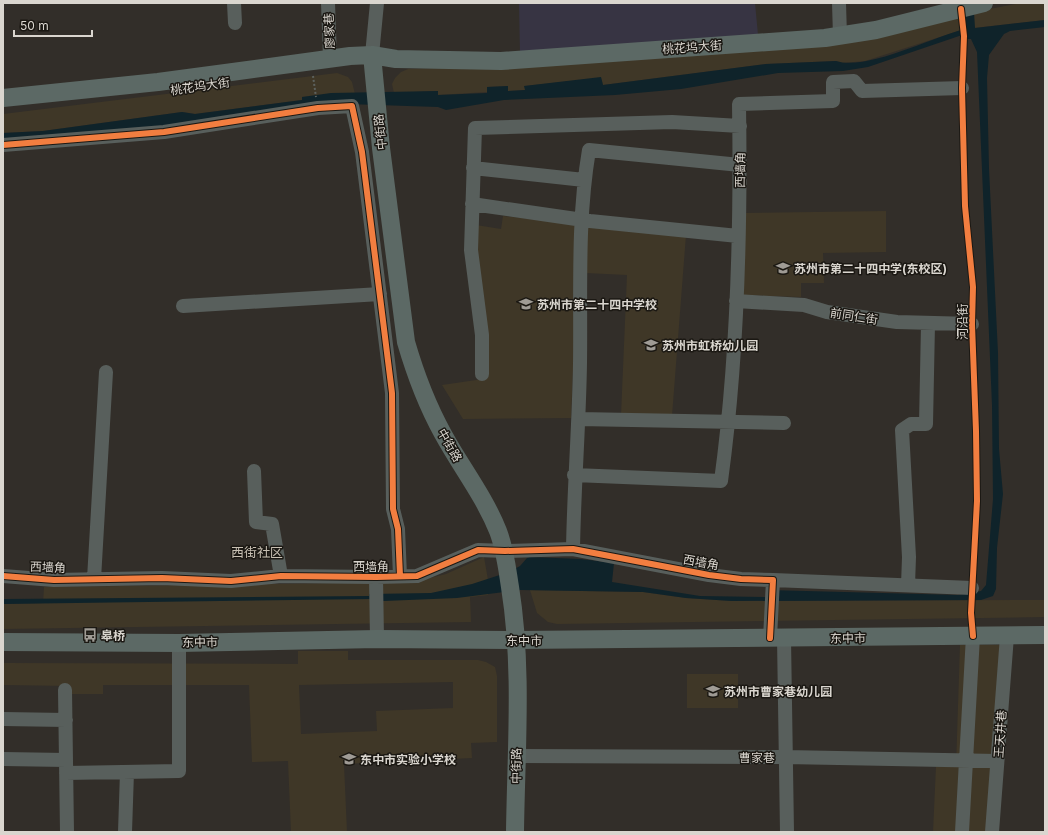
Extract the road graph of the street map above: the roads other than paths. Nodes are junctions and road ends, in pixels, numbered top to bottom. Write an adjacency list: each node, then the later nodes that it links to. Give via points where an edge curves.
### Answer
1 (234, 3): 6 (street)
2 (328, 3): 8 (street, 廖家巷)
3 (377, 3): 9 (street)
4 (839, 3): 7 (street)
5 (969, 6): 7 (main road, 桃花坞大街, via 888,28)
6 (235, 23)
7 (840, 36): 9 (main road, 桃花坞大街, via 482,62 396,59)
8 (330, 58): 9 (main road, 桃花坞大街); 11 (main road, 桃花坞大街, via 158,82)
9 (373, 66): 12 (main road, 桃花坞大街); 15 (main road, 中街路)
10 (962, 88): 13 (street, 西墙角, via 862,91 854,81 833,82 833,101 739,104)
11 (3, 98)
12 (3, 108)
13 (740, 126): 17 (street, 西墙角); 18 (street, via 672,122 475,128)
14 (3, 146): 16 (street, via 164,132 318,108 352,106)
15 (381, 148): 16 (street); 36 (main road, 中街路, via 400,301 406,342 412,362 443,433 477,488 498,532)
16 (362, 152): 23 (street)
17 (740, 165): 19 (street, via 589,150); 22 (street, 西墙角)
18 (473, 168): 19 (street); 20 (street)
19 (584, 180): 21 (street)
20 (472, 204): 21 (street); 29 (street, via 471,250 482,335)
21 (582, 220): 22 (street); 30 (street)
22 (738, 236): 24 (street, 西墙角)
23 (380, 294): 25 (street); 39 (street, via 392,393 393,509 398,529)
24 (736, 301): 26 (street, 前同仁街, via 804,306 880,320); 31 (street, 西墙角)
25 (183, 306)
26 (928, 324): 27 (street, 前同仁街); 42 (street, via 926,424 911,424 902,430 909,557)
27 (972, 324)
28 (106, 372): 40 (street)
29 (482, 374)
30 (579, 419): 31 (street); 34 (street)
31 (729, 422): 32 (street); 34 (street, 西墙角, via 722,481)
32 (784, 422)
33 (254, 471): 38 (street, via 256,522 272,524)
34 (574, 475): 35 (street)
35 (573, 549): 36 (street, 西墙角); 41 (street, 西墙角, via 709,576)
36 (505, 557): 39 (street, 西墙角, via 478,550 417,576); 50 (main road, 中街路)
37 (3, 576): 40 (street, 西墙角, via 54,580)
38 (281, 576): 40 (street, 西墙角, via 231,581); 44 (street, 西墙角)
39 (400, 576): 44 (street, 西墙角)
40 (94, 579)
41 (773, 582): 42 (street, 西墙角); 48 (street, via 772,602)
42 (908, 585): 43 (street, 西墙角)
43 (972, 588)
44 (376, 589): 49 (street)
45 (1045, 635): 47 (main road, 东中市)
46 (973, 636): 47 (main road, 东中市); 48 (main road, 东中市); 59 (street)
47 (1007, 636): 60 (street, 王天井巷)
48 (777, 638): 50 (main road, 东中市); 57 (street)
49 (377, 639): 50 (main road, 东中市); 52 (main road, 东中市)
50 (516, 640): 56 (main road, 中街路)
51 (3, 642): 52 (main road, 东中市)
52 (179, 643): 62 (street, via 179,771)
53 (65, 690): 55 (street)
54 (3, 719): 55 (street)
55 (66, 720): 61 (street)
56 (516, 756): 57 (street, 曹家巷); 65 (main road, 中街路)
57 (785, 757): 59 (street, 曹家巷); 66 (street)
58 (3, 759): 61 (street)
59 (965, 759): 60 (street, 曹家巷); 67 (street)
60 (998, 761): 68 (street, 王天井巷)
61 (66, 767): 62 (street); 63 (street)
62 (127, 772): 64 (street)
63 (67, 832)
64 (126, 832)
65 (515, 832)
66 (787, 832)
67 (962, 832)
68 (992, 832)

